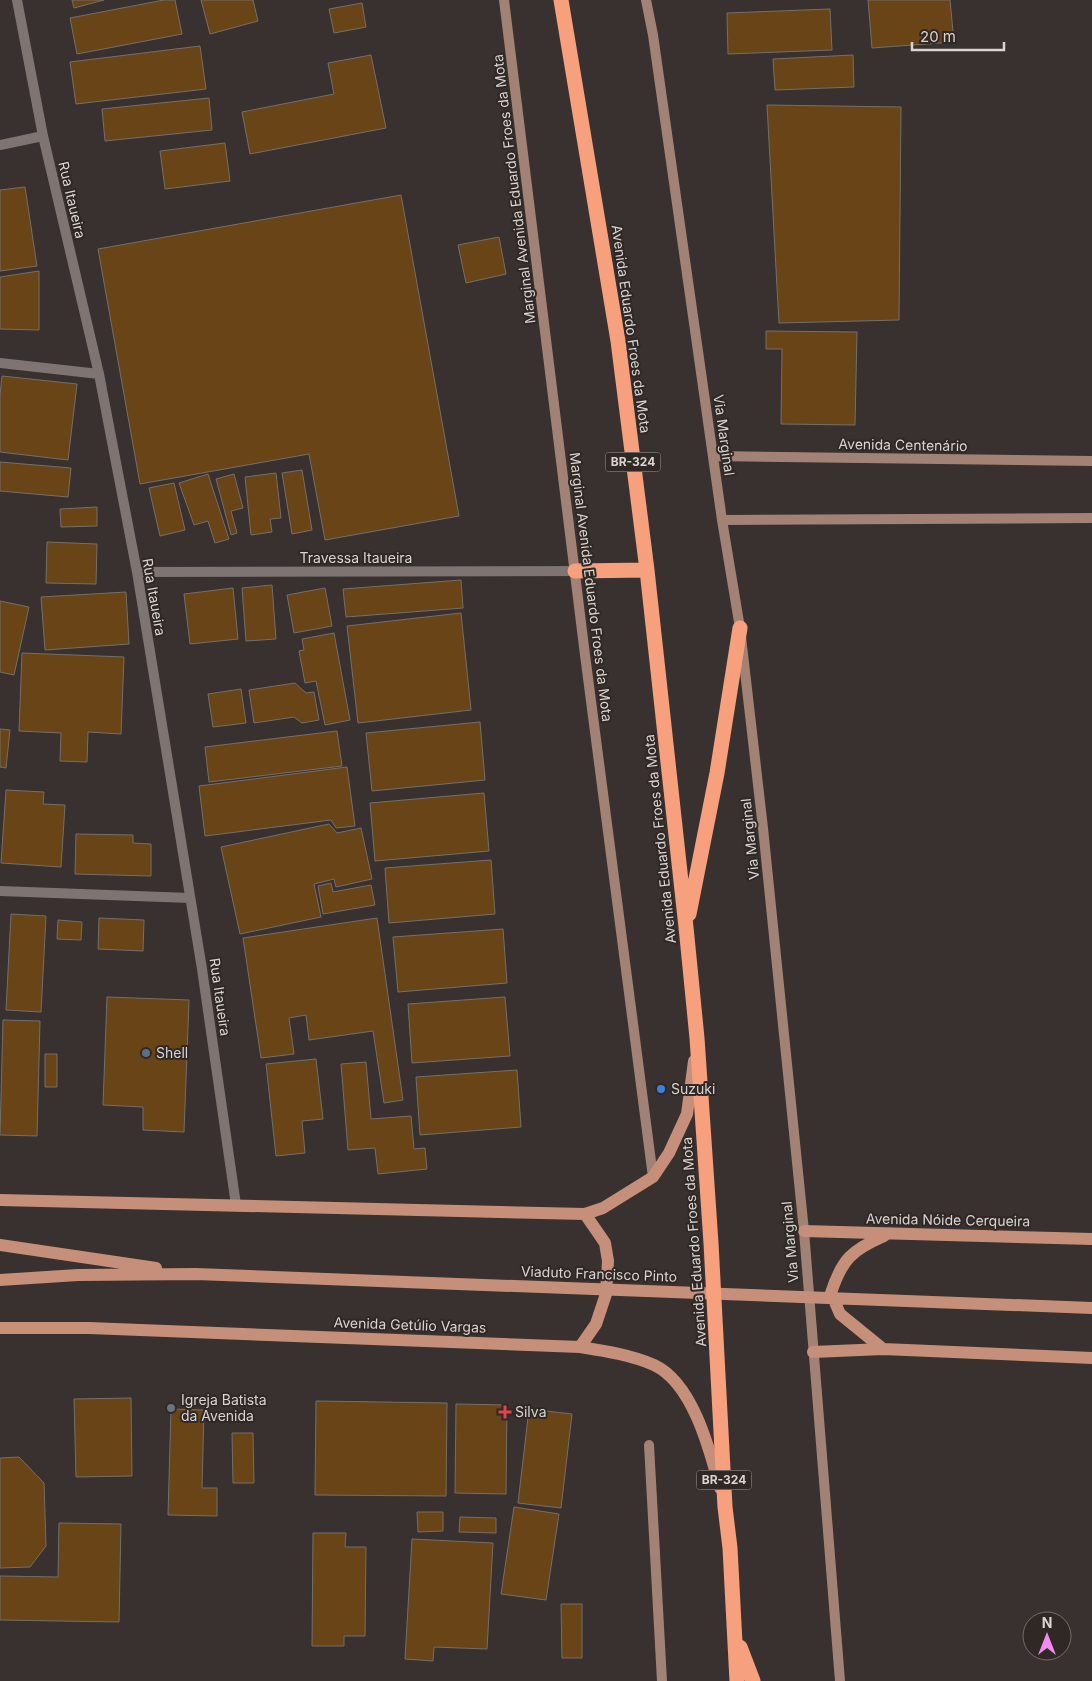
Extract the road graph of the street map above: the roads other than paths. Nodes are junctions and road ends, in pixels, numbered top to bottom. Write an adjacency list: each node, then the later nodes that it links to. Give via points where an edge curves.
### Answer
1 (17, 0): 5 (street, Rua Itaueira)
2 (504, 0): 14 (street, Marginal Avenida Eduardo Froes da Mota)
3 (562, 0): 13 (highway, Avenida Eduardo Froes da Mota / BR-324, via 618,341)
4 (646, 0): 9 (street, Via Marginal)
5 (43, 136): 6 (street); 8 (street, Rua Itaueira)
6 (0, 145)
7 (0, 364): 8 (street)
8 (99, 374): 15 (street, Rua Itaueira)
9 (714, 456): 10 (street, Avenida Centenário); 12 (street, Via Marginal)
10 (1092, 461)
11 (1092, 518): 12 (street)
12 (722, 520): 16 (street, Via Marginal)
13 (647, 570): 14 (highway); 19 (highway, Avenida Eduardo Froes da Mota / BR-324)
14 (575, 571): 15 (street, Travessa Itaueira); 21 (street, Marginal Avenida Eduardo Froes da Mota)
15 (137, 572): 18 (street, Rua Itaueira)
16 (740, 628): 19 (highway, via 717,773); 25 (street, Via Marginal)
17 (0, 891): 18 (street)
18 (190, 898): 23 (street, Rua Itaueira)
19 (686, 928): 20 (highway, Avenida Eduardo Froes da Mota / BR-324)
20 (697, 1038): 21 (main road, via 687,1114 669,1153); 38 (highway, Avenida Eduardo Froes da Mota / BR-324)
21 (653, 1177): 24 (main road, via 615,1202)
22 (0, 1200): 23 (main road)
23 (236, 1205): 24 (main road)
24 (585, 1214): 33 (main road, via 605,1242 608,1261 606,1294 596,1324)
25 (804, 1231): 26 (main road, Avenida Nóide Cerqueira); 35 (street, Via Marginal)
26 (888, 1234): 27 (main road, Avenida Nóide Cerqueira); 34 (main road, via 851,1253 837,1275 831,1293 840,1314)
27 (1092, 1238)
28 (0, 1245): 29 (main road)
29 (196, 1274): 30 (main road, via 78,1275); 31 (main road, Viaduto Francisco Pinto)
30 (0, 1280)
31 (1092, 1308)
32 (0, 1328): 33 (main road, Avenida Getúlio Vargas, via 88,1328)
33 (580, 1347): 38 (main road, Avenida Getúlio Vargas, via 625,1355 656,1366 677,1384 708,1442)
34 (884, 1349): 35 (main road); 36 (main road)
35 (813, 1352): 40 (street, Via Marginal)
36 (1092, 1358)
37 (649, 1445): 41 (street)
38 (725, 1507): 39 (highway, Avenida Eduardo Froes da Mota / BR-324)
39 (735, 1634): 42 (highway, Avenida Eduardo Froes da Mota / BR-324); 43 (highway)
40 (842, 1680)
41 (662, 1681)
42 (737, 1681)
43 (753, 1681)

